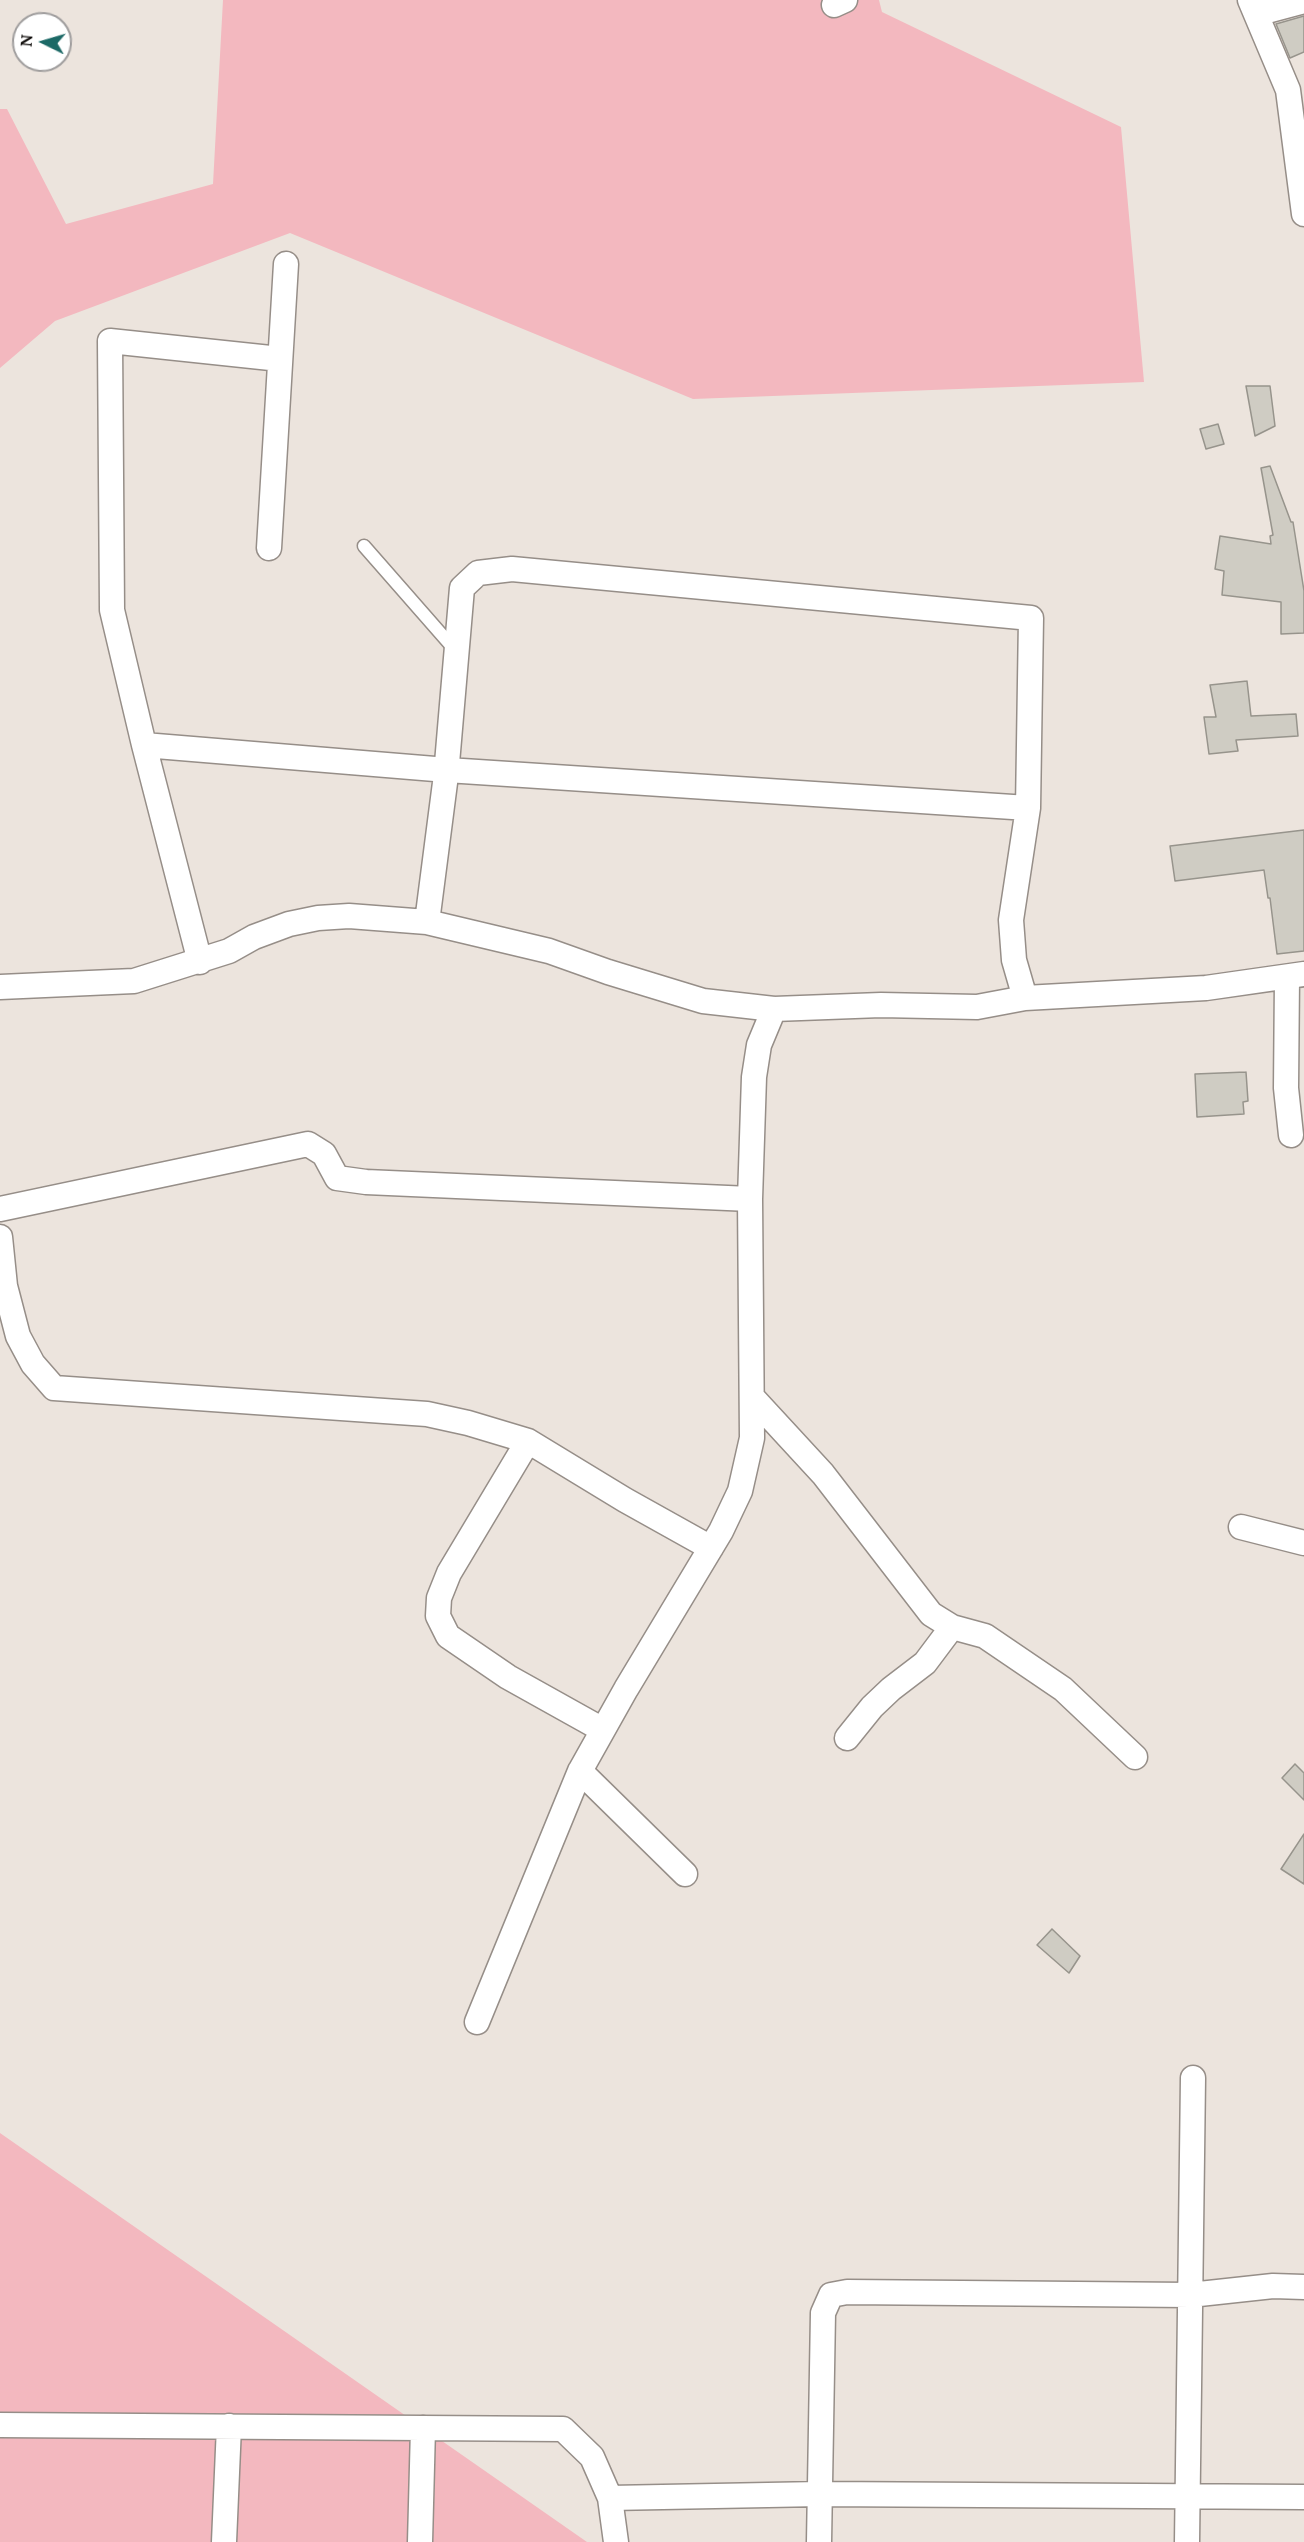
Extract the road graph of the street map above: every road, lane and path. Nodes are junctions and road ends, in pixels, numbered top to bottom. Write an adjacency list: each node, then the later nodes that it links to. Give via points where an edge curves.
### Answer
1 (1304, 1): 2 (street)
2 (1252, 7): 3 (street, via 1288,90)
3 (1301, 164): 4 (street)
4 (1304, 214)
5 (286, 264): 6 (street)
6 (280, 359): 8 (street); 10 (street, via 110,341 112,610)
7 (364, 546): 9 (lane)
8 (269, 548)
9 (457, 652): 11 (street); 12 (street, via 462,588 478,573 512,569 1031,618)
10 (144, 745): 11 (street); 14 (street)
11 (447, 770): 12 (street); 13 (street)
12 (1028, 808): 17 (street, via 1011,920 1014,960)
13 (427, 922): 14 (street, via 371,916 318,918 289,924); 18 (street, via 549,951 704,1001)
14 (200, 962): 16 (street, via 134,981)
15 (1295, 976): 17 (street, via 1206,988); 19 (street, via 1286,1088)
16 (0, 987)
17 (1025, 998): 18 (street, via 977,1007)
18 (774, 1009): 20 (street, via 759,1045 754,1077)
19 (1291, 1135)
20 (750, 1199): 21 (street, via 366,1182 337,1178 324,1154 308,1144); 23 (street)
21 (0, 1209)
22 (0, 1237): 24 (street, via 5,1286 18,1336 33,1364 54,1388 427,1414)
23 (752, 1397): 27 (street, via 748,1465 740,1491); 28 (street, via 823,1474 931,1614)
24 (528, 1441): 27 (street); 29 (street, via 449,1574 439,1598 438,1616 448,1636 465,1648)
25 (1241, 1527): 26 (street)
26 (1304, 1543)
27 (711, 1548): 29 (street)
28 (952, 1627): 30 (street, via 925,1663 891,1689); 31 (street, via 985,1636 1063,1689)
29 (603, 1730): 32 (street)
30 (847, 1738)
31 (1135, 1756)
32 (580, 1772): 33 (street); 34 (street)
33 (685, 1874)
34 (477, 2022)
35 (1193, 2078): 37 (street)
36 (1304, 2287): 37 (street, via 1273,2286)
37 (1190, 2295): 41 (street, via 831,2295 822,2313); 42 (street)
38 (0, 2425): 39 (street)
39 (229, 2426): 40 (street); 45 (street)
40 (423, 2428): 44 (street, via 562,2429 592,2457); 46 (street)
41 (820, 2494): 42 (street); 44 (street); 48 (street)
42 (1188, 2495): 43 (street); 49 (street)
43 (1304, 2496)
44 (610, 2498): 47 (street)
45 (224, 2542)
46 (420, 2542)
47 (616, 2542)
48 (819, 2542)
49 (1187, 2542)

